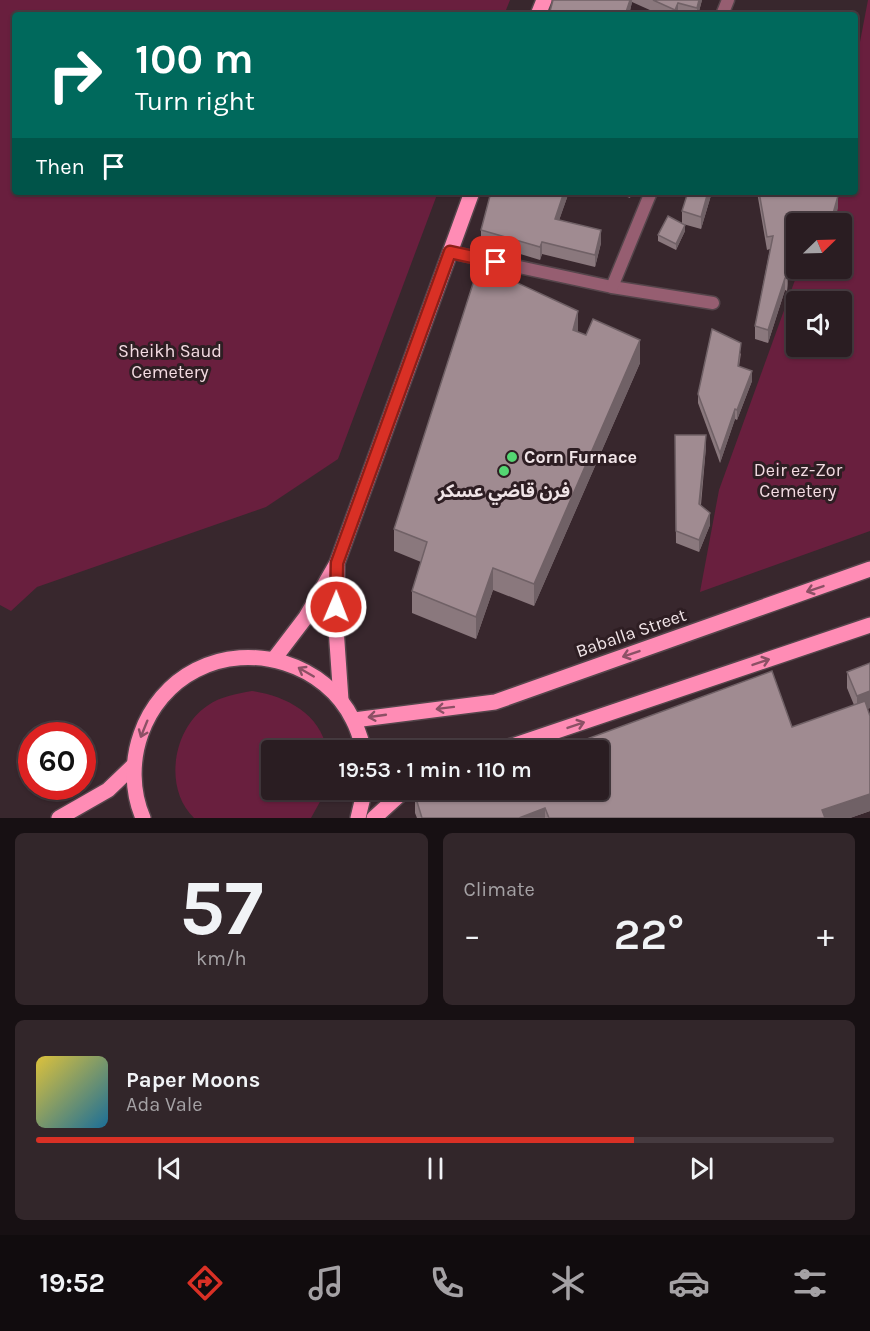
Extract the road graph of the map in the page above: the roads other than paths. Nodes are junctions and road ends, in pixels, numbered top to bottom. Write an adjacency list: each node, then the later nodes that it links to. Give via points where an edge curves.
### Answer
1 (471, 195): 3 (main road)
2 (650, 195): 4 (street)
3 (450, 252): 4 (street); 6 (main road)
4 (612, 287): 5 (street)
5 (713, 303)
6 (337, 563): 9 (main road, via 306,617); 10 (main road)
7 (870, 569): 11 (main road, one-way to 11, via 495,702)
8 (870, 625): 13 (main road, one-way to 8)
9 (274, 659): 10 (main road, one-way to 9, via 322,682); 14 (main road, one-way to 14, via 234,658 196,670 165,693 142,727)
10 (340, 700): 11 (main road)
11 (354, 720): 12 (main road)
12 (361, 740)
13 (530, 740)
14 (133, 766): 17 (main road, via 108,790); 18 (main road, via 136,802)
15 (362, 800): 19 (main road)
16 (394, 800): 20 (main road)
17 (59, 818)
18 (143, 818)
19 (358, 818)
20 (374, 818)

